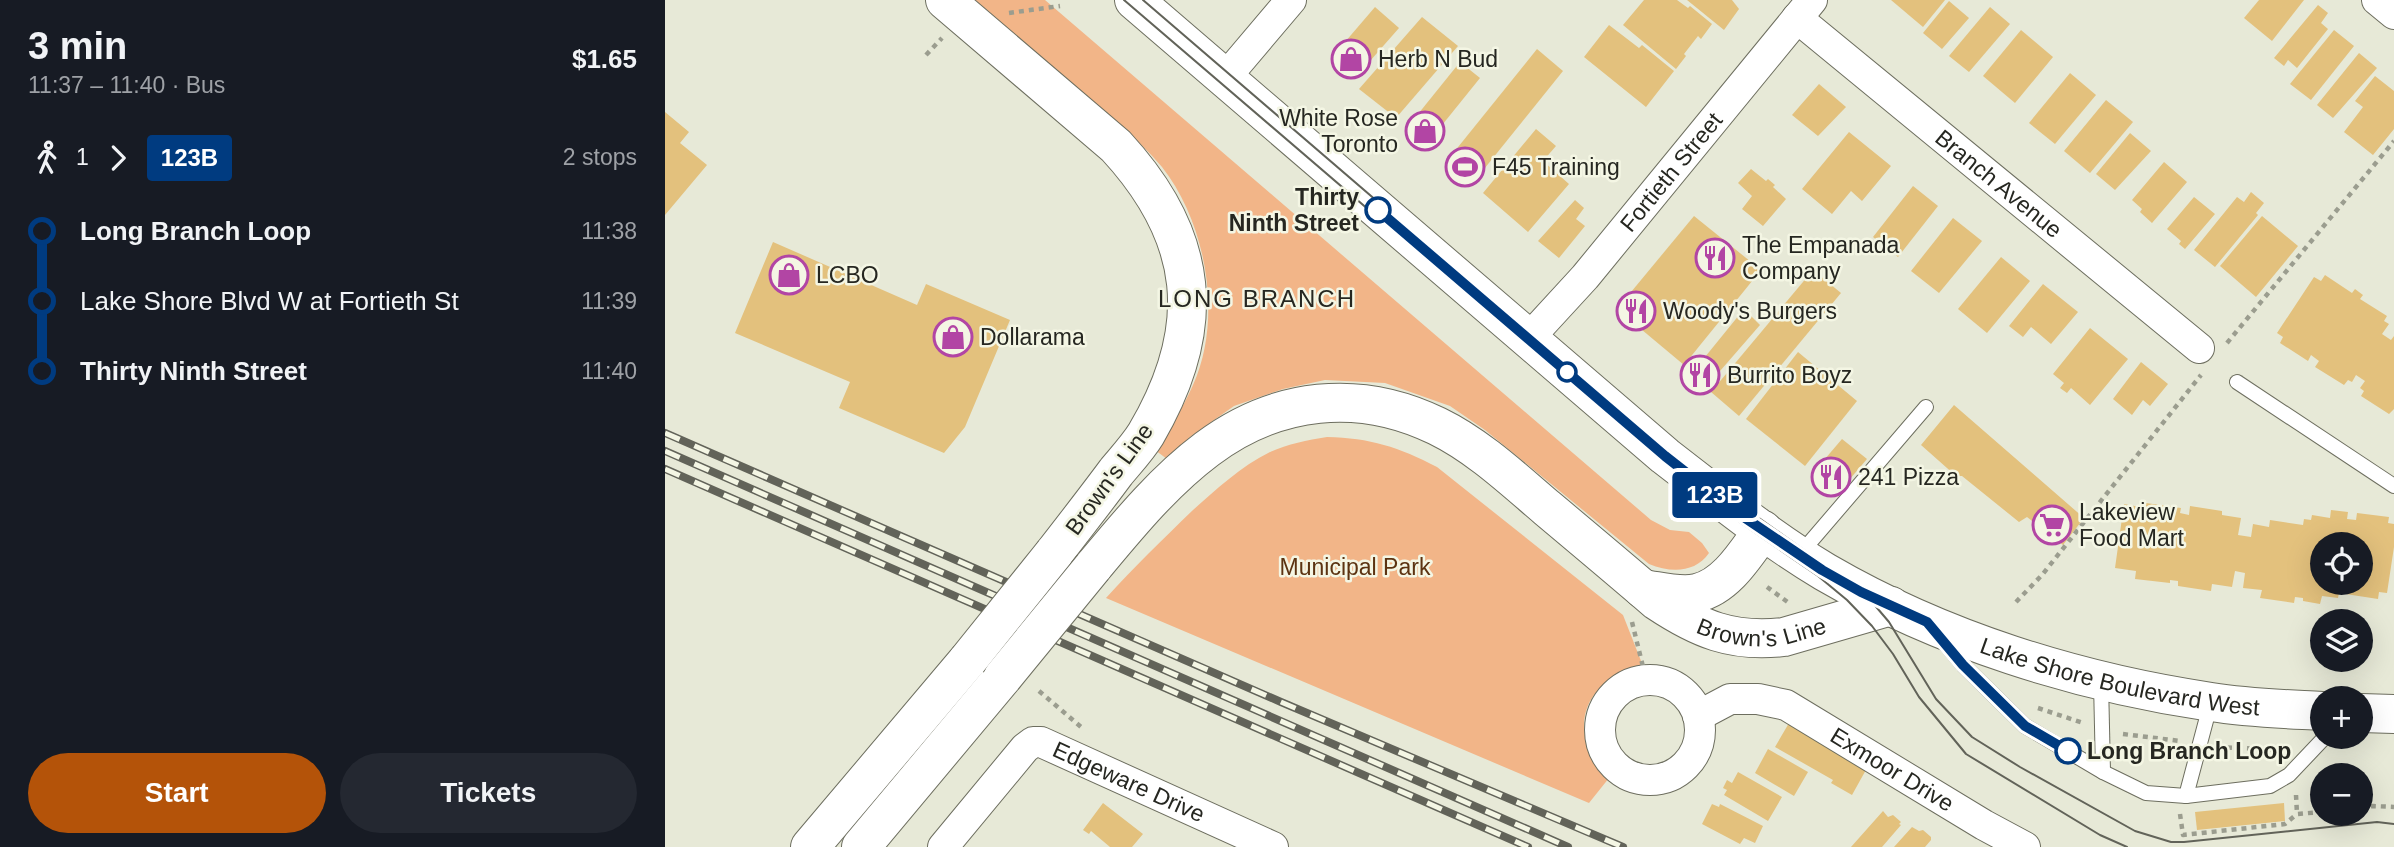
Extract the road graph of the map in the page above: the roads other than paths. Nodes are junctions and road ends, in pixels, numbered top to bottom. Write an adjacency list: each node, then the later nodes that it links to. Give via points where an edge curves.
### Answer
1 (1134, 0): 7 (main road, Lake Shore Boulevard West)
2 (1291, 0): 7 (street)
3 (2377, 0): 5 (street)
4 (1805, 9): 8 (street, Fortieth Street, via 1585,277); 9 (street, Branch Avenue)
5 (2394, 14)
6 (945, 17): 27 (main road, Brown's Line, bridge, via 1116,146 1138,169 1163,208 1184,268 1185,332 1175,374 1145,435 968,660)
7 (1225, 78): 8 (main road, Lake Shore Boulevard West)
8 (1528, 339): 13 (main road, Lake Shore Boulevard West, via 1665,456)
9 (2199, 348)
10 (2237, 382): 12 (lane)
11 (1926, 407): 14 (lane)
12 (2394, 486)
13 (1763, 530): 14 (main road, Lake Shore Boulevard West); 15 (main road, Brown's Line, via 1737,566 1714,585 1697,593)
14 (1799, 555): 16 (main road, Lake Shore Boulevard West)
15 (1636, 600): 16 (main road, Brown's Line, via 1706,630 1751,638 1784,637); 28 (main road, Brown's Line, bridge, via 1484,455 1438,426 1402,412 1338,402 1272,412 1207,448 1131,521)
16 (1891, 606): 17 (main road, Lake Shore Boulevard West)
17 (1927, 622): 18 (main road, Lake Shore Boulevard West, via 1989,647); 25 (lane, via 2025,726)
18 (2101, 681): 19 (main road, Lake Shore Boulevard West); 25 (lane)
19 (2211, 702): 20 (main road, Lake Shore Boulevard West); 26 (lane)
20 (2310, 710)
21 (2373, 713): 22 (main road)
22 (2394, 714)
23 (1699, 716): 23 (street, via 1679,688 1646,679 1619,690 1609,700 1600,727 1602,742 1616,767 1628,775 1656,780 1677,772 1692,757 1699,744); 31 (street, Exmoor Drive, via 1730,699 1786,705)
24 (2314, 749): 26 (lane, via 2289,775 2270,786)
25 (2103, 772): 26 (lane, via 2146,793)
26 (2186, 796)
27 (810, 847)
28 (861, 847)
29 (943, 847): 30 (street, Edgeware Drive, via 1025,748 1041,742)
30 (1273, 847)
31 (2025, 847)

